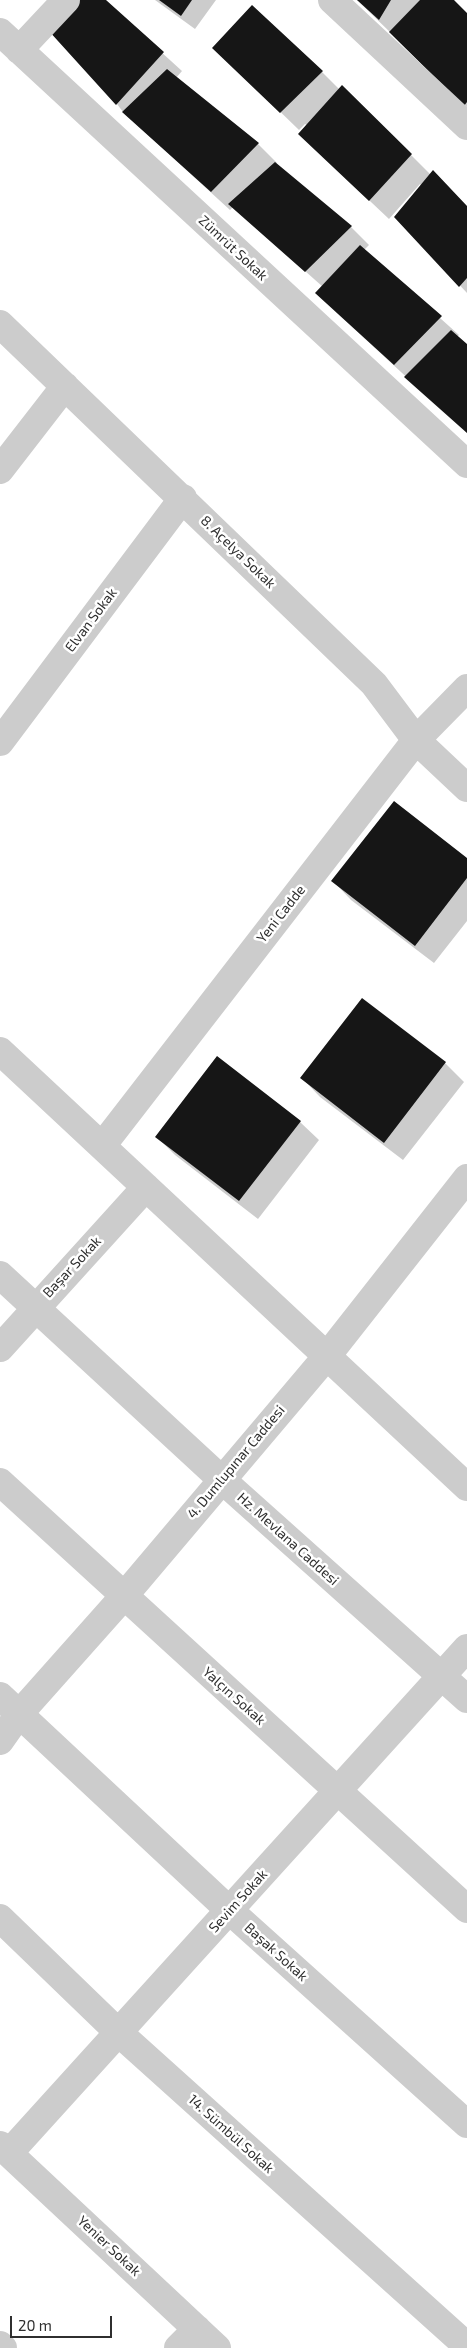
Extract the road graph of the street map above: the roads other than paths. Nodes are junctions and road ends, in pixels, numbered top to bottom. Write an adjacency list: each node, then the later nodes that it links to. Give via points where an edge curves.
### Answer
1 (66, 0): 3 (street)
2 (332, 0): 4 (street)
3 (10, 41): 7 (street, Zümrüt Sokak)
4 (467, 126)
5 (0, 324): 6 (street, 8. Açelya Sokak)
6 (66, 386): 8 (street); 9 (street, 8. Açelya Sokak)
7 (467, 464)
8 (0, 470)
9 (183, 498): 11 (street, 8. Açelya Sokak, via 374,684); 12 (street, Elvan Sokak)
10 (467, 688): 11 (street, Yeni Cadde)
11 (416, 740): 13 (street, 8. Açelya Sokak); 15 (street, Yeni Cadde)
12 (0, 742)
13 (467, 788)
14 (0, 1051): 15 (street)
15 (102, 1146): 17 (street)
16 (467, 1178): 21 (street, 4. Dumlupınar Caddesi)
17 (146, 1187): 19 (street, Başar Sokak); 21 (street)
18 (0, 1275): 19 (street, Hz. Mevlana Caddesi)
19 (35, 1307): 20 (street, Başar Sokak); 22 (street, Hz. Mevlana Caddesi)
20 (0, 1348)
21 (327, 1356): 22 (street, 4. Dumlupınar Caddesi); 24 (street)
22 (221, 1479): 25 (street, 4. Dumlupınar Caddesi); 27 (street, Hz. Mevlana Caddesi)
23 (0, 1482): 25 (street, Yalçın Sokak)
24 (467, 1488)
25 (124, 1596): 29 (street, 4. Dumlupınar Caddesi); 31 (street, Yalçın Sokak)
26 (467, 1648): 27 (street, Sevim Sokak)
27 (442, 1676): 28 (street, Hz. Mevlana Caddesi); 31 (street, Sevim Sokak)
28 (467, 1699)
29 (10, 1705): 30 (street, 4. Dumlupınar Caddesi); 33 (street, Başak Sokak)
30 (0, 1741)
31 (338, 1790): 32 (street, Yalçın Sokak); 33 (street, Sevim Sokak)
32 (467, 1909)
33 (229, 1910): 35 (street, Sevim Sokak); 36 (street, Başak Sokak)
34 (0, 1918): 35 (street, 14. Sümbül Sokak)
35 (119, 2033): 37 (street, Sevim Sokak); 39 (street, 14. Sümbül Sokak)
36 (467, 2124)
37 (5, 2149): 38 (street, Yenier Sokak)
38 (197, 2329): 40 (street); 41 (street, Yenier Sokak)
39 (467, 2346)
40 (178, 2348)
41 (218, 2348)

